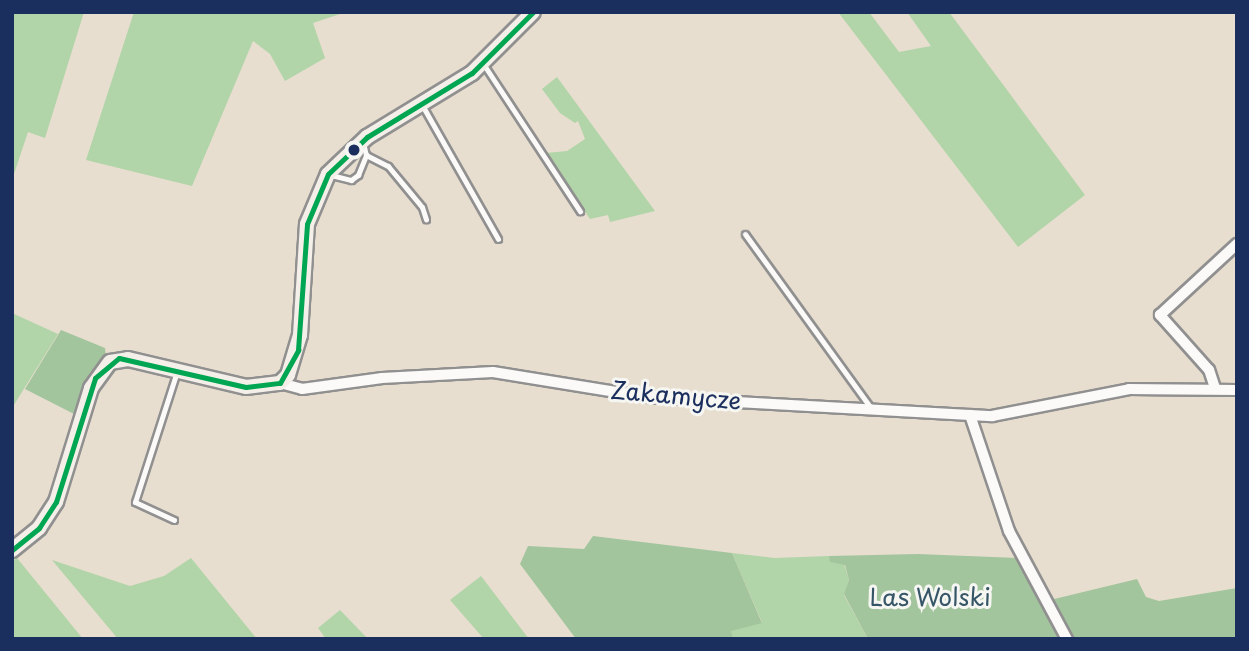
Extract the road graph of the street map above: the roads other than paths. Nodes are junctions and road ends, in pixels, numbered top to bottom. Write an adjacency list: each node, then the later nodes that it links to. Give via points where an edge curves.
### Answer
1 (533, 12): 2 (street)
2 (483, 64): 3 (street); 6 (lane)
3 (422, 105): 4 (street); 9 (lane)
4 (364, 148): 5 (street); 5 (lane, via 361,171 351,180); 7 (lane, via 387,166 422,207)
5 (328, 174): 12 (street, via 307,225 298,349)
6 (580, 211)
7 (426, 219)
8 (745, 234): 15 (lane)
9 (498, 239)
10 (1237, 244): 13 (street, via 1160,314 1209,370)
11 (176, 373): 12 (street, Zakamycze, via 246,387); 17 (lane, via 135,502); 18 (street, Zakamycze, via 119,358 95,378 56,502 39,528)
12 (280, 383): 15 (street, Zakamycze, via 302,389 382,378 493,372 647,397)
13 (1215, 388): 14 (street, Zakamycze); 16 (street, Zakamycze, via 1129,389 1033,410)
14 (1237, 390)
15 (873, 410): 16 (street, Zakamycze)
16 (971, 415): 19 (street, via 1014,542)
17 (174, 520)
18 (12, 550)
19 (1067, 639)

